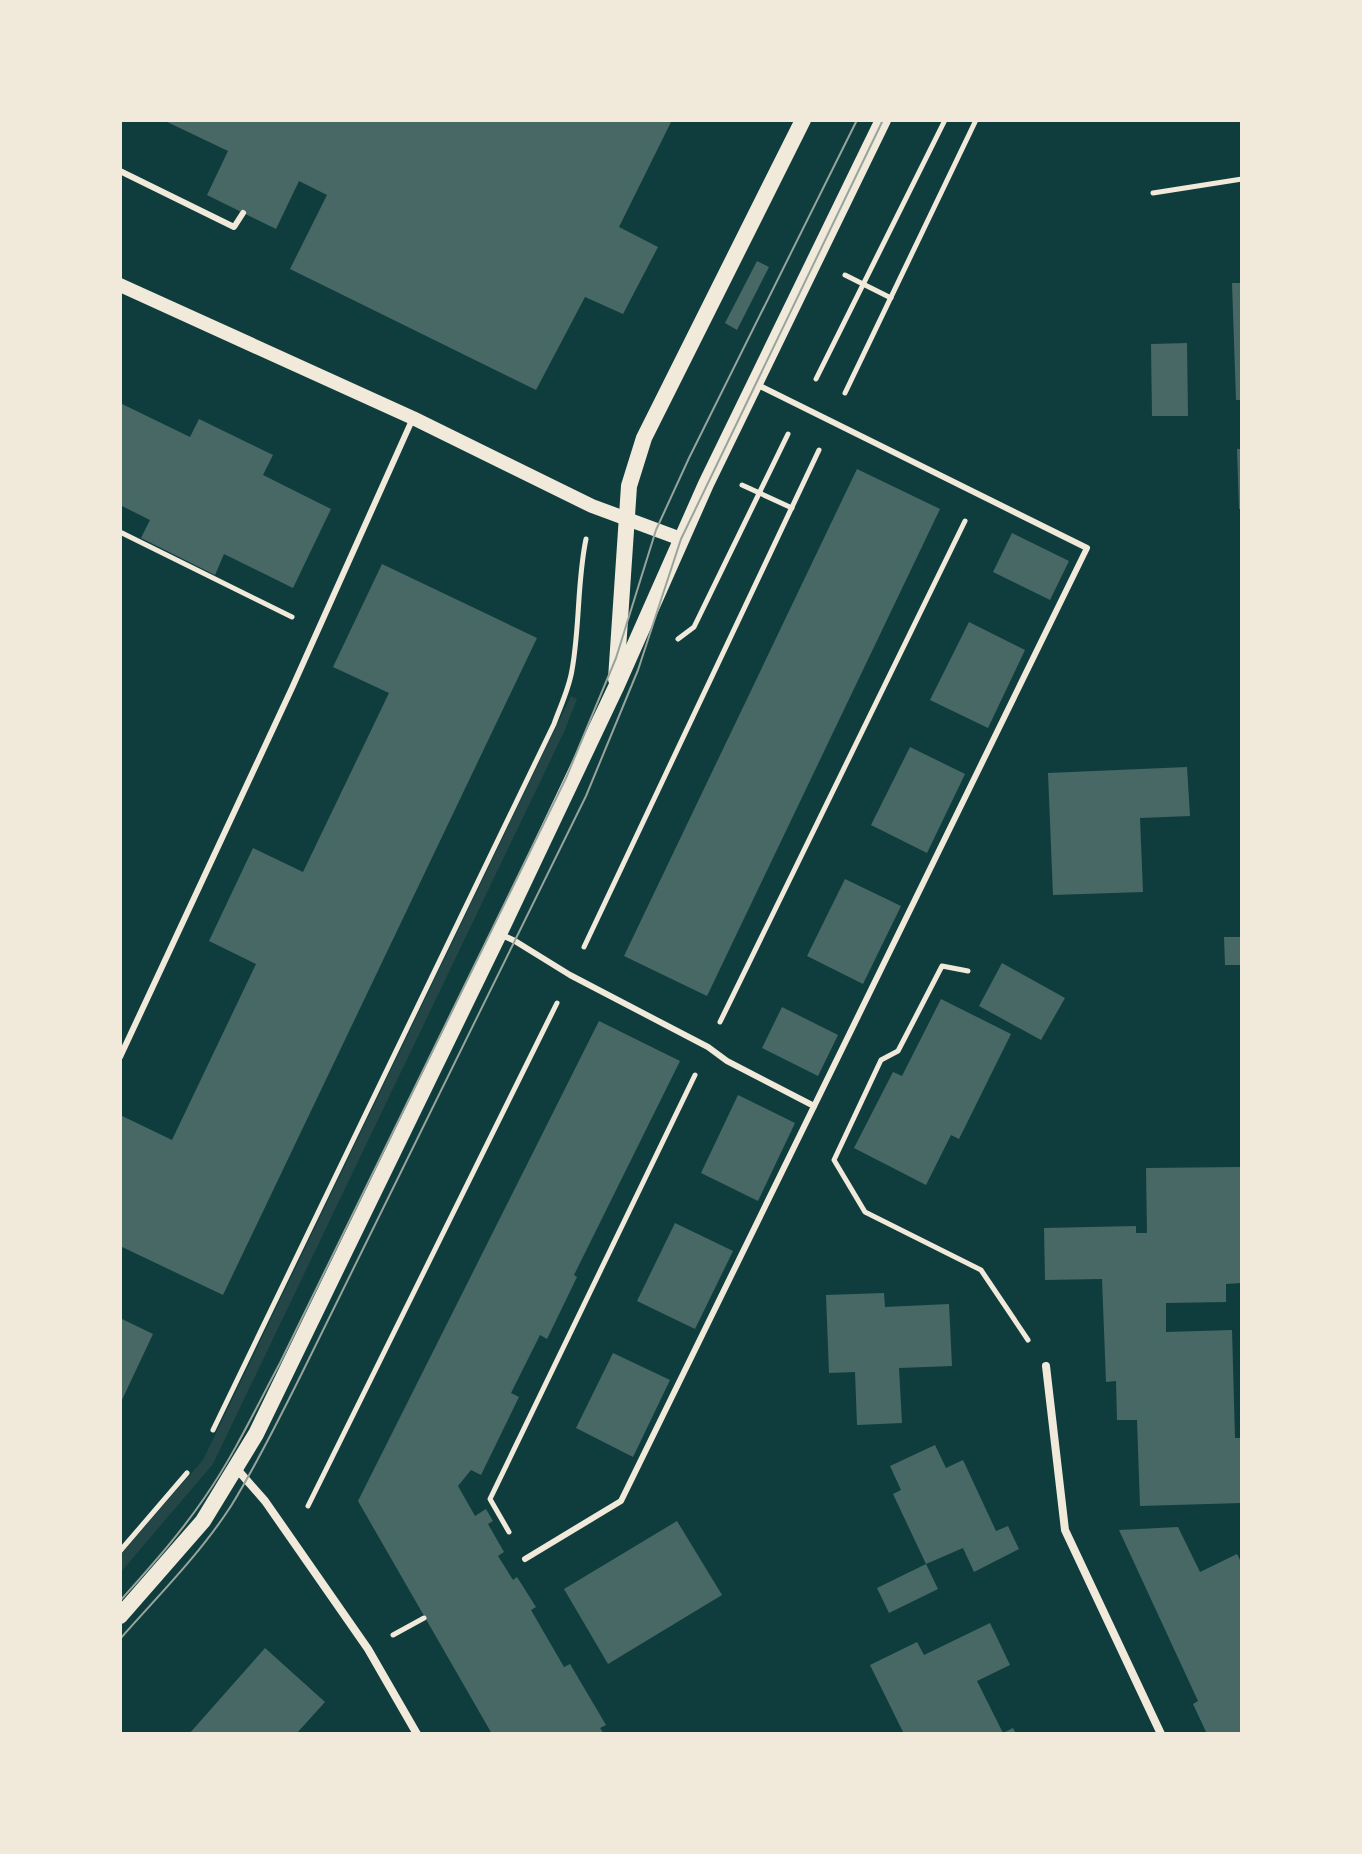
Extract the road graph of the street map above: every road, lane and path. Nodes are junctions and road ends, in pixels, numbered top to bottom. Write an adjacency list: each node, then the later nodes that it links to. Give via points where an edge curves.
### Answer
1 (803, 120): 15 (main road, via 644,438 629,486)
2 (883, 120): 11 (main road)
3 (976, 120): 10 (path)
4 (120, 171): 7 (lane, via 234,227)
5 (1242, 179): 6 (path)
6 (1153, 193)
7 (243, 213)
8 (838, 272): 10 (path)
9 (120, 285): 12 (street)
10 (891, 298): 13 (path)
11 (757, 384): 13 (lane); 17 (main road)
12 (413, 418): 14 (street); 18 (lane)
13 (831, 423): 22 (path); 24 (lane, via 1087,548)
14 (592, 506): 15 (street); 26 (path, via 579,573 572,674 554,724)
15 (627, 521): 17 (street); 19 (main road)
16 (120, 532): 18 (path)
17 (681, 539): 19 (main road)
18 (318, 630): 23 (lane)
19 (617, 685): 20 (main road)
20 (499, 934): 22 (lane); 28 (main road)
21 (968, 971): 25 (path, via 942,966 898,1051 881,1060 834,1160 865,1212 981,1270)
22 (570, 975): 24 (lane); 29 (path, via 312,1501)
23 (120, 1057)
24 (814, 1106): 31 (lane, via 621,1501)
25 (1046, 1366): 34 (street, via 1065,1530)
26 (208, 1441)
27 (194, 1464): 30 (path)
28 (236, 1468): 29 (street); 32 (main road, via 203,1521)
29 (287, 1532): 33 (street, via 368,1649)
30 (120, 1551)
31 (525, 1559)
32 (120, 1616)
33 (417, 1734)
34 (1161, 1734)

